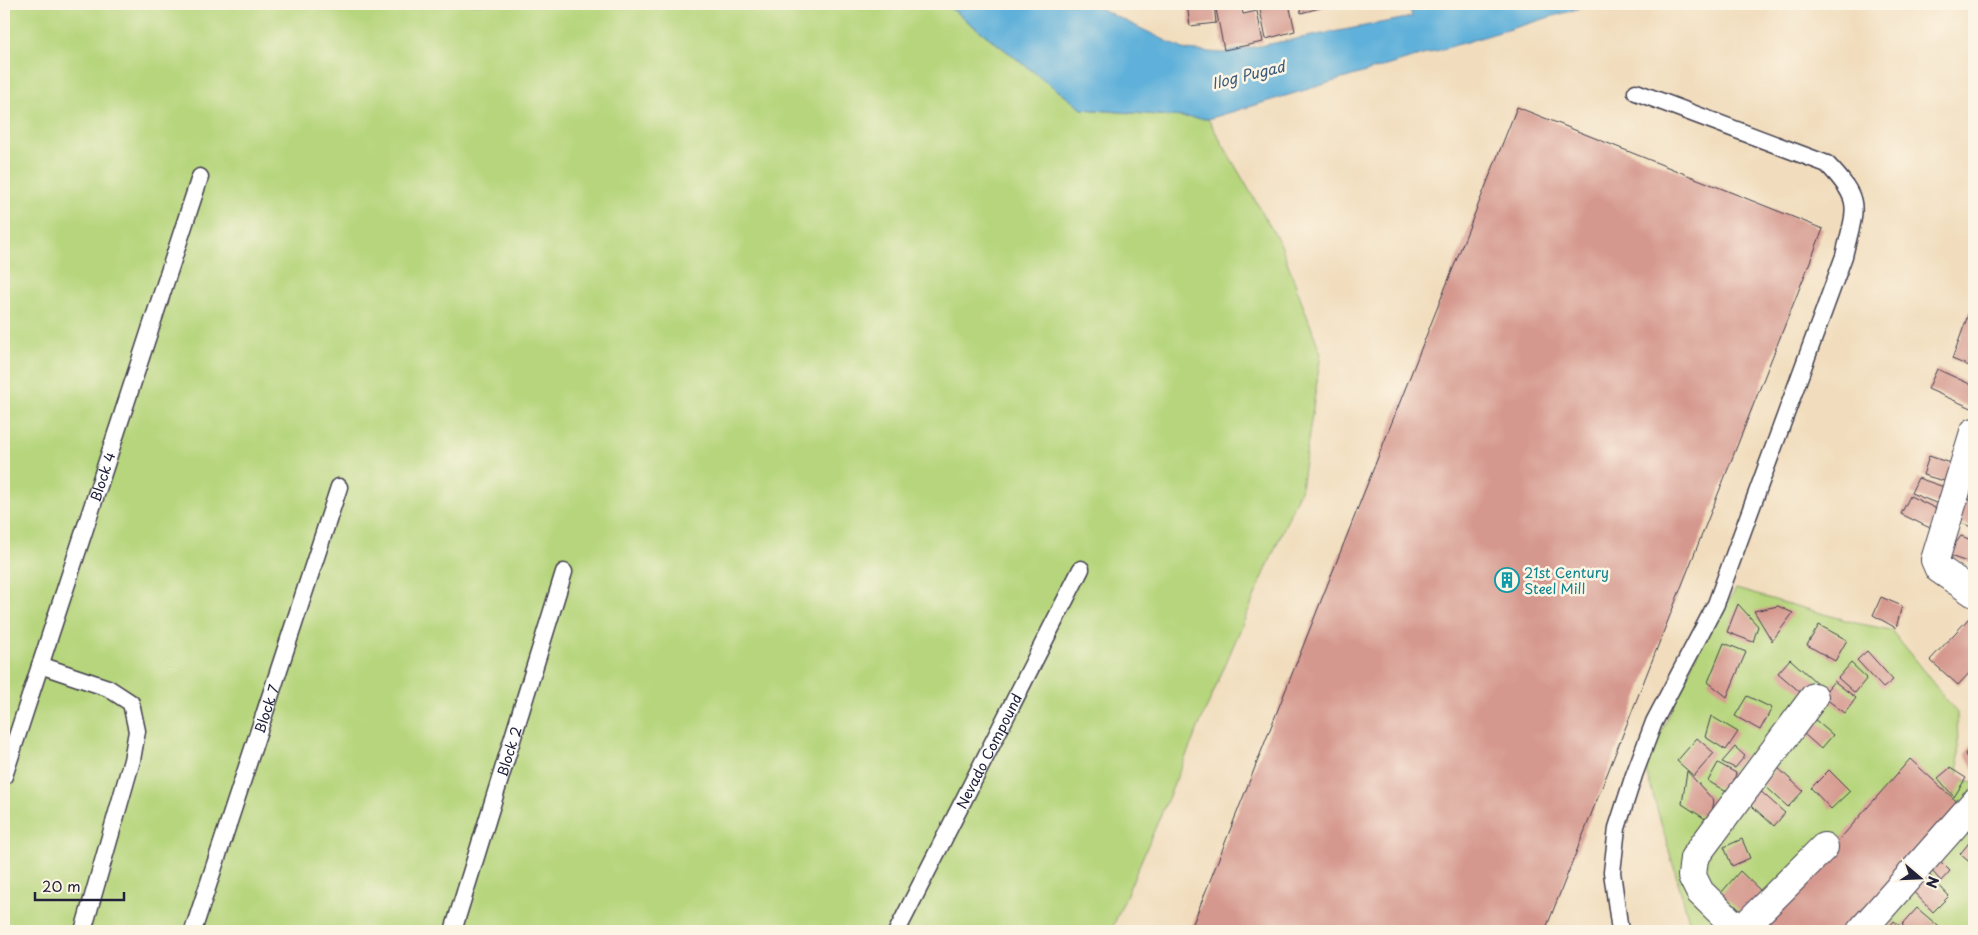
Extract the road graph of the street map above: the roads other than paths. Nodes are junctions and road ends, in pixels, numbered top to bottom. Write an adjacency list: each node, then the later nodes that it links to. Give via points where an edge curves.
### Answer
1 (1636, 92): 17 (lane, via 1827,164 1848,185 1856,207 1844,256 1716,604 1654,722 1634,775 1617,828 1612,872)
2 (200, 177): 8 (lane, Block 4)
3 (1974, 432): 7 (street, via 1935,560 1939,569)
4 (339, 487): 14 (lane, Block 7)
5 (1081, 569): 16 (lane, Nevado Compound)
6 (564, 572): 15 (lane, Block 2)
7 (1974, 593)
8 (40, 665): 10 (lane, Block 4); 13 (lane, via 108,688 131,703 137,731 132,760)
9 (1814, 697): 18 (street, via 1694,858 1692,876 1700,892)
10 (4, 776)
11 (1974, 803): 19 (street)
12 (1824, 847): 18 (street)
13 (83, 931)
14 (193, 931)
15 (453, 931)
16 (897, 931)
17 (1620, 931)
18 (1740, 931)
19 (1861, 931)

